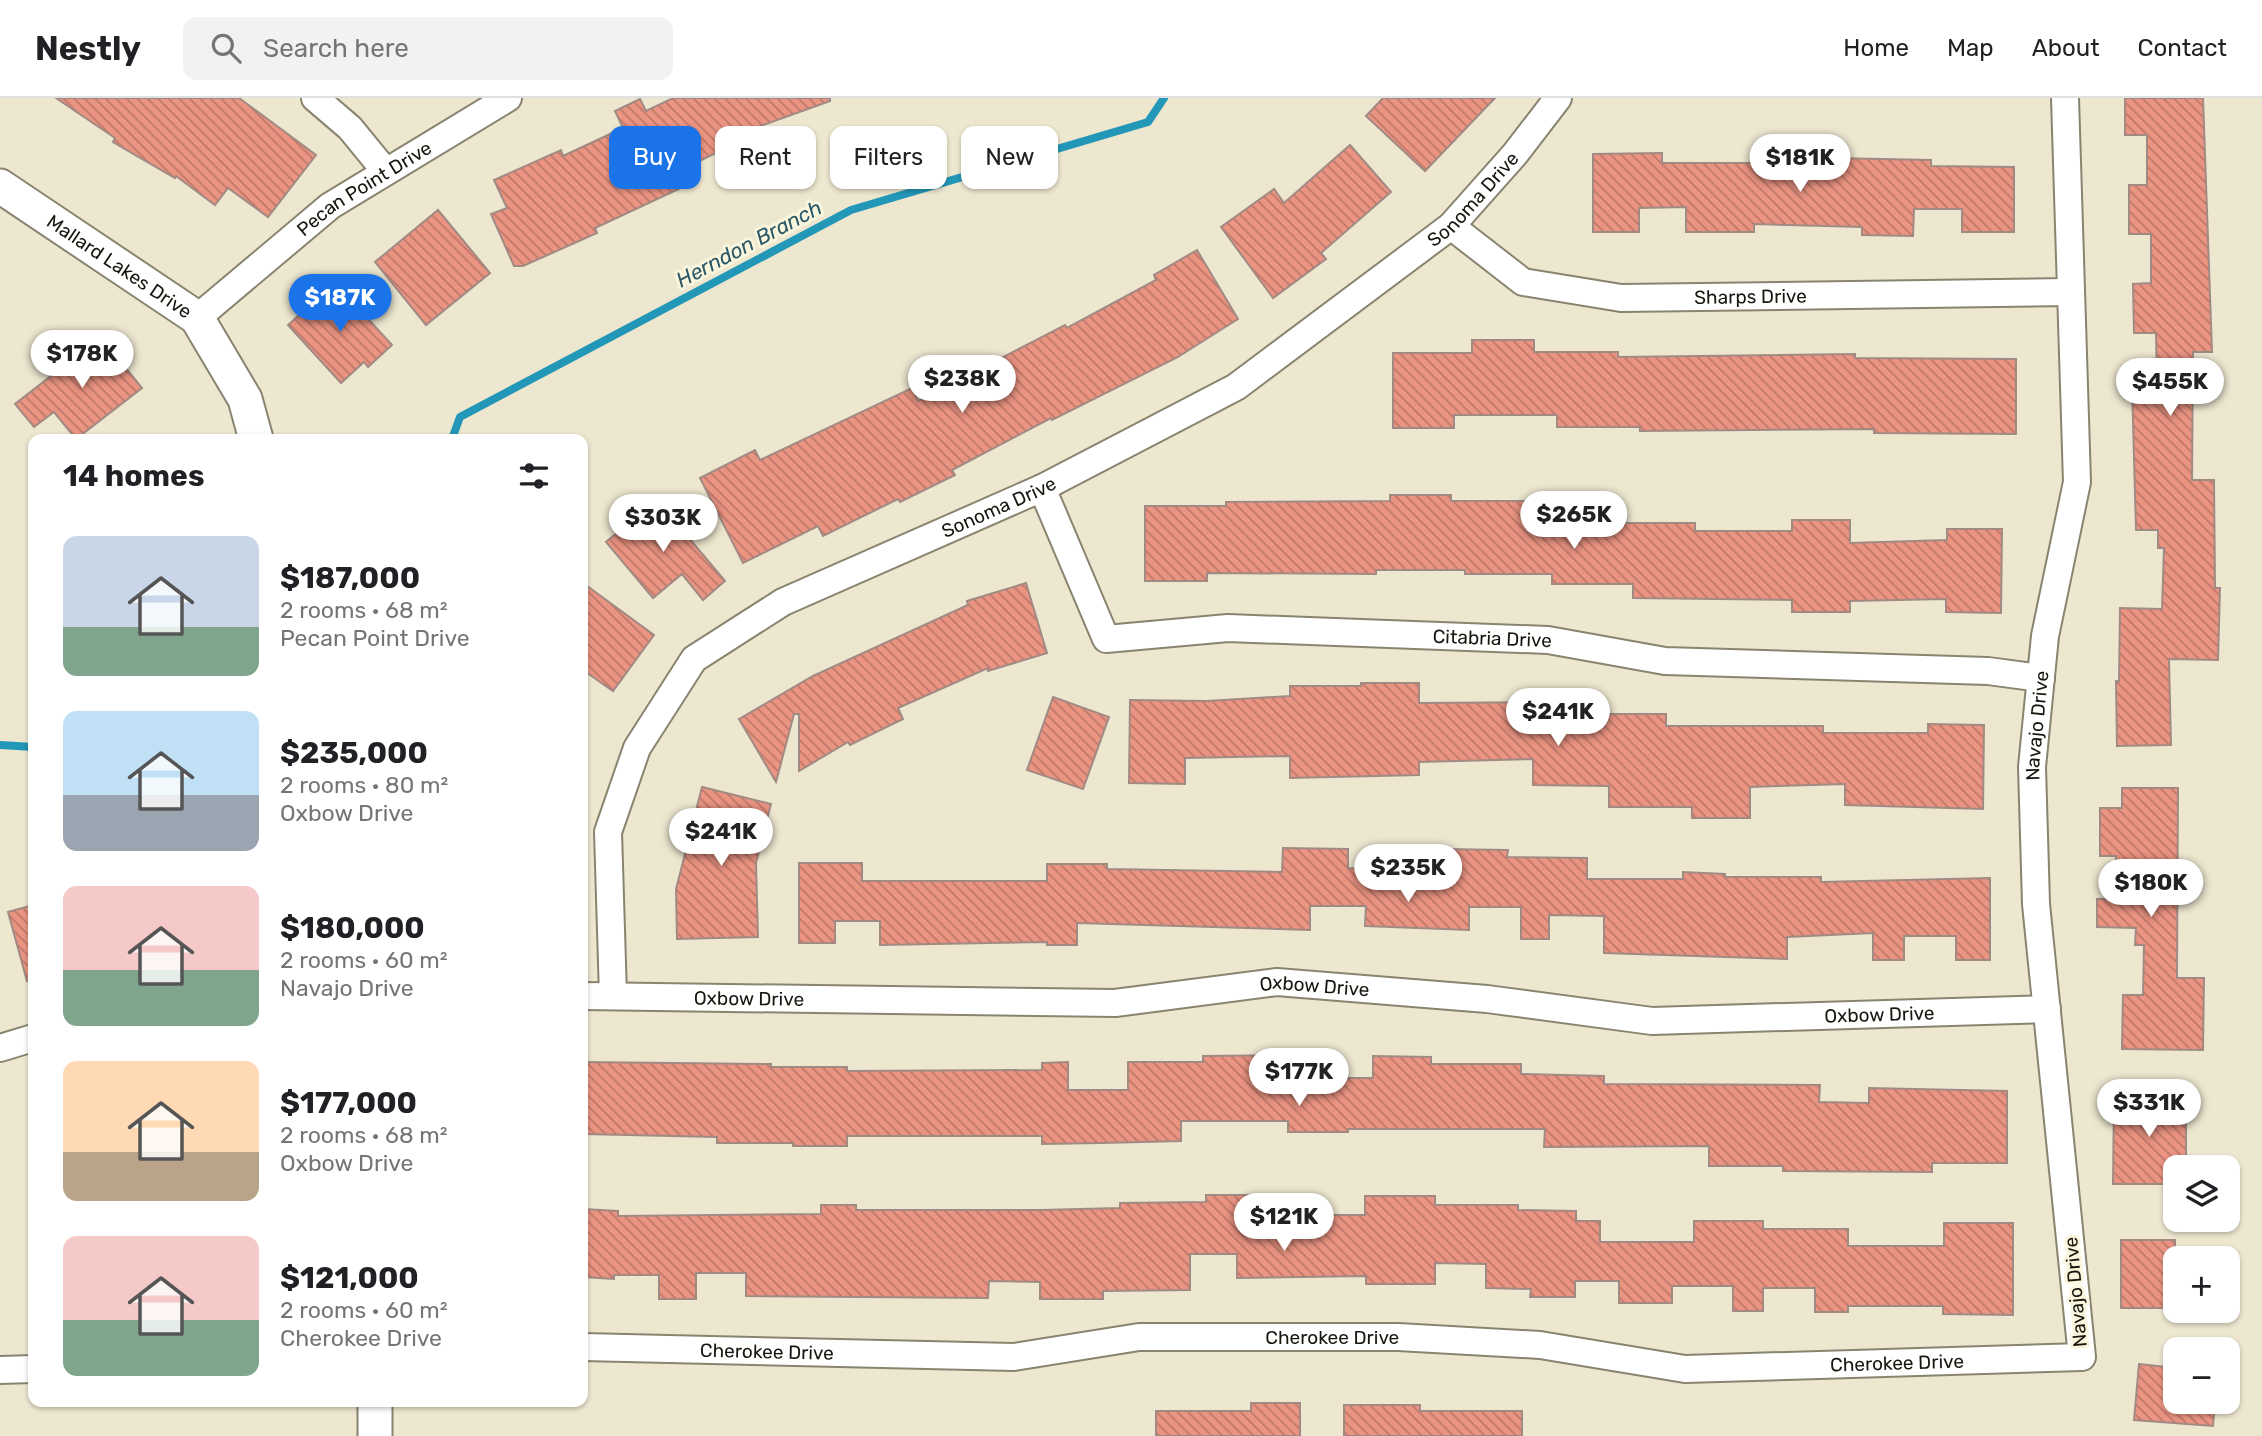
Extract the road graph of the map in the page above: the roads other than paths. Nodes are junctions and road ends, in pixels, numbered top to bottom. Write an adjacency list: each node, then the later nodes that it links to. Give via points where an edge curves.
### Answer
1 (315, 98): 5 (street, via 350,128)
2 (508, 98): 5 (street, Pecan Point Drive)
3 (1558, 98): 7 (street, Sonoma Drive)
4 (2064, 98): 8 (street, Navajo Drive)
5 (386, 172): 9 (street, Pecan Point Drive, via 330,205)
6 (0, 186): 9 (street, Mallard Lakes Drive)
7 (1451, 226): 8 (street, Sharps Drive, via 1523,282 1621,298); 11 (street, Sonoma Drive, via 1236,387)
8 (2071, 292): 12 (street, Navajo Drive, via 2077,482 2045,636)
9 (197, 318): 10 (street, Mallard Lakes Drive, via 245,399)
10 (255, 434)
11 (1042, 488): 12 (street, Citabria Drive, via 1106,639 1228,628 1548,640 1665,661 1988,671); 14 (street, Sonoma Drive, via 783,602 694,659 637,748 608,832)
12 (2041, 678): 15 (street, Navajo Drive, via 2032,767 2036,904)
13 (588, 996): 14 (street, Oxbow Drive)
14 (612, 996): 15 (street, Oxbow Drive, via 1115,1003 1277,982 1487,999 1652,1021)
15 (2047, 1009): 19 (street, Navajo Drive)
16 (28, 1040): 17 (street)
17 (0, 1048)
18 (588, 1348): 19 (street, Cherokee Drive, via 1014,1357 1139,1337 1398,1337 1539,1345 1685,1369)
19 (2082, 1357)
20 (28, 1369): 21 (street)
21 (0, 1370)
22 (375, 1407): 23 (street)
23 (375, 1436)

